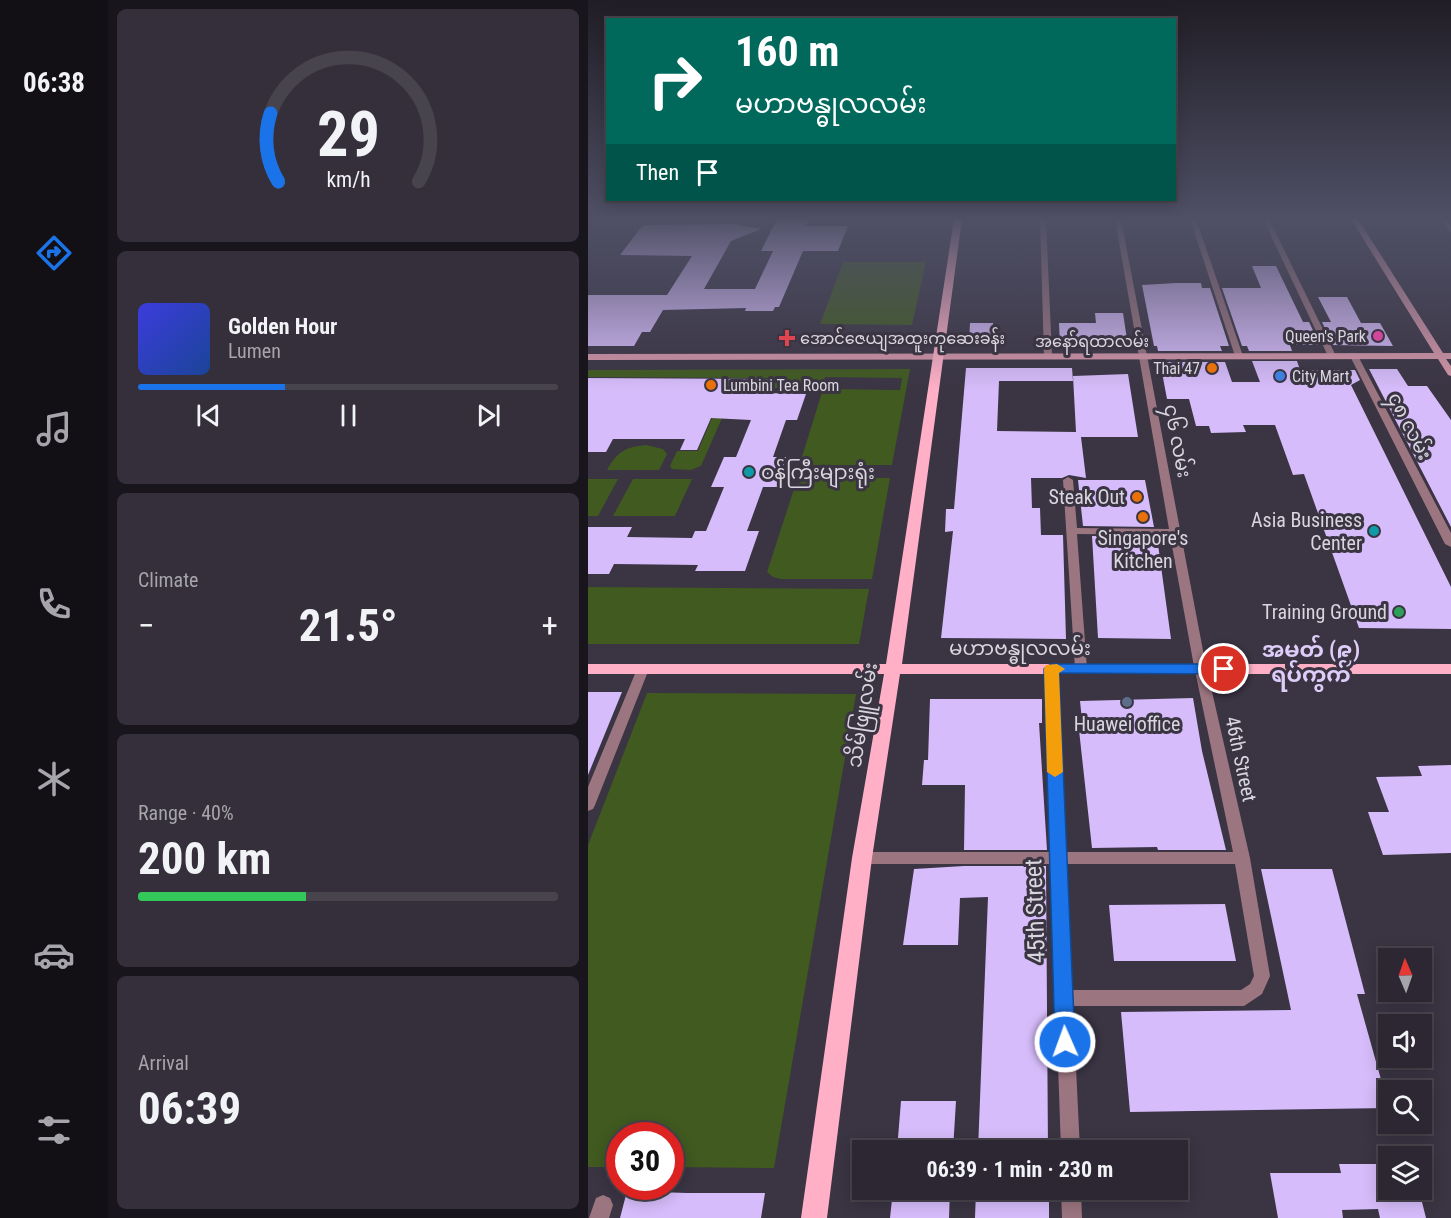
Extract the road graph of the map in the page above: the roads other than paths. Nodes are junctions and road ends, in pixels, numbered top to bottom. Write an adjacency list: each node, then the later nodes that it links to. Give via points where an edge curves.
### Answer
1 (950, 276): 7 (main road, သိမ်ဖြူလမ်း)
2 (1045, 276): 8 (street)
3 (1128, 276): 9 (street, ၄၆ လမ်း)
4 (1212, 276): 10 (street)
5 (1293, 276): 11 (street)
6 (1390, 276): 13 (main road)
7 (939, 356): 8 (main road, အနော်ရထာလမ်း); 15 (main road, အနော်ရထာလမ်း); 23 (main road, သိမ်ဖြူလမ်း)
8 (1048, 356): 9 (main road, အနော်ရထာလမ်း)
9 (1142, 356): 10 (main road, အနော်ရထာလမ်း); 19 (street, ၄၆ လမ်း)
10 (1239, 356): 11 (main road, အနော်ရထာလမ်း)
11 (1332, 356): 12 (main road, အနော်ရထာလမ်း)
12 (1354, 356): 13 (main road, အနော်ရထာလမ်း); 20 (street, ၄၈ လမ်း)
13 (1440, 356): 14 (main road, အနော်ရထာလမ်း); 16 (main road)
14 (1451, 356)
15 (588, 357)
16 (1451, 373)
17 (1068, 480): 18 (street)
18 (1071, 531): 19 (street); 21 (street)
19 (1175, 532): 22 (street, ၄၆ လမ်း)
20 (1451, 544)
21 (1080, 664): 22 (main road, မဟာဗန္ဓုလလမ်း); 26 (main road, မဟာဗန္ဓုလလမ်း)
22 (1200, 665): 27 (main road, မဟာဗန္ဓုလလမ်း); 31 (street, 46th Street)
23 (894, 668): 25 (main road, မဟာဗန္ဓုလလမ်း); 26 (main road, မဟာဗန္ဓုလလမ်း); 29 (main road, သိမ်ဖြူလမ်း)
24 (588, 669): 25 (main road, မဟာဗန္ဓုလလမ်း)
25 (643, 669): 28 (street)
26 (1051, 669): 30 (street, 45th Street)
27 (1451, 669)
28 (588, 805)
29 (862, 858): 30 (street); 35 (main road, သိမ်ဖြူလမ်း)
30 (1059, 858): 31 (street); 32 (street, 45th Street)
31 (1242, 858): 32 (street, 46th Street, via 1262,976 1256,989 1244,998)
32 (1064, 998): 33 (street, 45th Street)
33 (1070, 1140)
34 (1071, 1200): 36 (street)
35 (813, 1218)
36 (1072, 1218)

